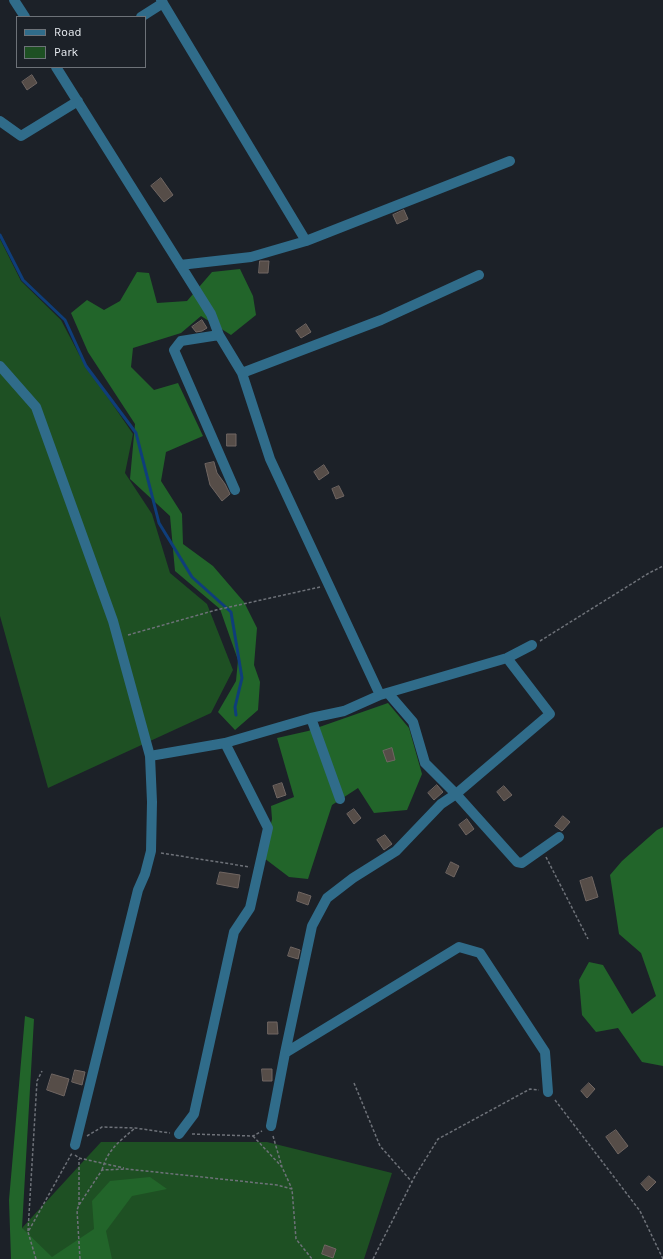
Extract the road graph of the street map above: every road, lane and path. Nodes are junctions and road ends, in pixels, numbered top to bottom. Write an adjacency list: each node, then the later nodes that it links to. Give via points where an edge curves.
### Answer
1 (14, 0): 3 (street)
2 (162, 1): 4 (street); 9 (street)
3 (24, 16)
4 (143, 16)
5 (61, 69): 6 (street)
6 (78, 101): 7 (street, via 21,136); 10 (street)
7 (0, 121)
8 (510, 162): 9 (street)
9 (306, 241): 10 (street, via 251,257)
10 (180, 265): 12 (street, via 211,314)
11 (479, 275): 14 (street, via 381,320)
12 (218, 335): 14 (street); 15 (street, via 181,342 174,350)
13 (0, 366): 18 (street, via 36,407)
14 (242, 373): 17 (street, via 270,459)
15 (234, 490)
16 (663, 566): 19 (path)
17 (328, 585): 18 (path, via 216,610); 21 (street)
18 (118, 638): 24 (street)
19 (532, 645): 20 (street)
20 (507, 658): 21 (street); 25 (street, via 550,714)
21 (384, 694): 22 (street, via 344,711); 25 (street, via 413,722 425,763)
22 (311, 718): 23 (street); 26 (street)
23 (225, 743): 24 (street); 30 (street, via 268,828)
24 (150, 756): 29 (street)
25 (456, 794): 28 (street, via 517,862 522,863); 32 (street, via 441,804 396,851 327,898 312,926)
26 (340, 799)
27 (559, 837): 28 (street)
28 (542, 849): 31 (path)
29 (151, 852): 30 (path); 40 (street, via 138,890)
30 (259, 869): 38 (street, via 250,908 234,932 194,1114)
31 (588, 939)
32 (285, 1053): 35 (street, via 458,947 480,953 545,1052); 36 (street)
33 (42, 1071): 49 (path, via 37,1081)
34 (354, 1083): 46 (path, via 380,1146)
35 (548, 1092): 46 (path, via 530,1089 438,1139); 54 (path, via 640,1211)
36 (271, 1126): 43 (path)
37 (134, 1128): 42 (path, via 112,1149)
38 (179, 1134)
39 (253, 1136): 43 (path)
40 (73, 1149): 41 (path); 49 (path)
41 (79, 1158): 42 (path); 48 (path)
42 (104, 1163): 44 (path); 45 (path)
43 (282, 1167): 47 (path)
44 (127, 1168): 45 (path); 47 (path, via 278,1185)
45 (102, 1170): 48 (path)
46 (412, 1182): 53 (path)
47 (292, 1189): 52 (path, via 296,1239)
48 (78, 1205): 51 (path)
49 (28, 1232): 50 (path)
50 (36, 1259)
51 (80, 1259)
52 (312, 1259)
53 (373, 1259)
54 (663, 1259)

